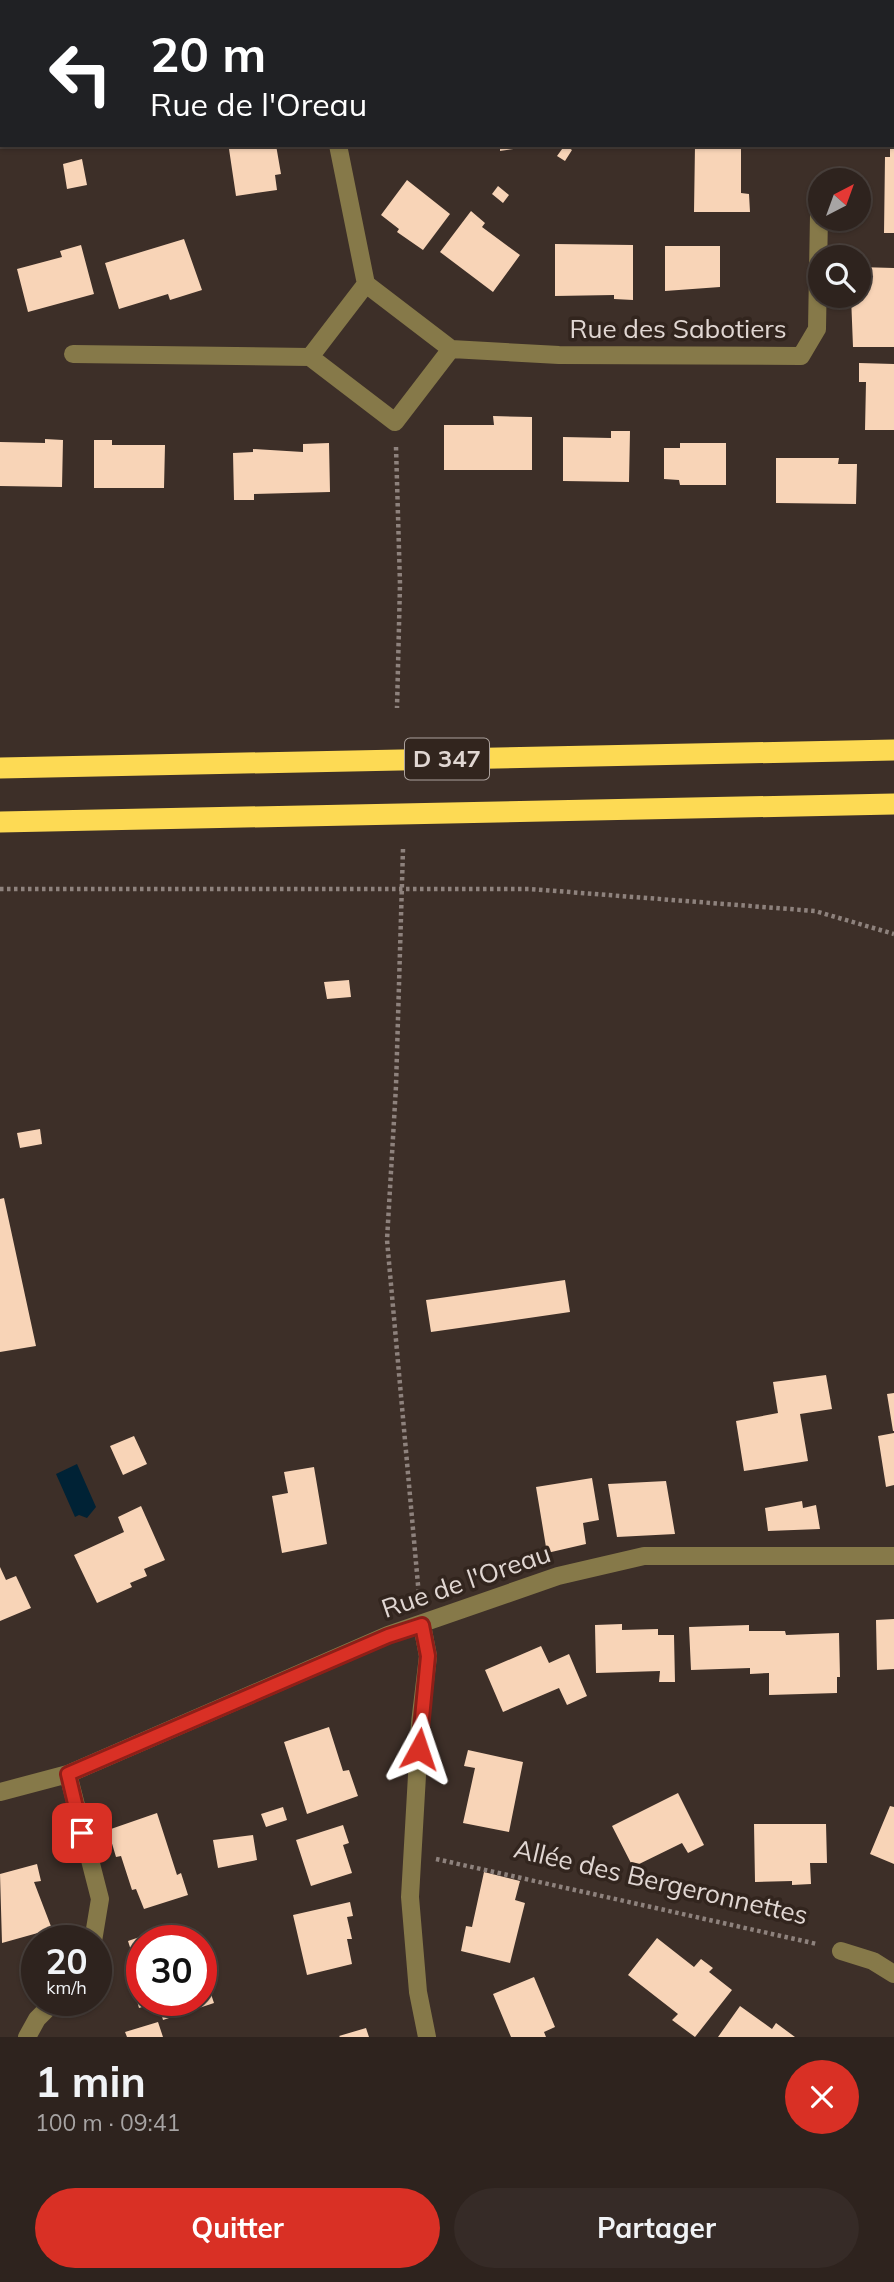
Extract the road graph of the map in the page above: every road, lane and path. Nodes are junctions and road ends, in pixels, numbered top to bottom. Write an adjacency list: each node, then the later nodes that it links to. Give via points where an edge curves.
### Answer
1 (338, 147): 3 (street)
2 (819, 231): 4 (street, Rue des Sabotiers, via 817,329 801,356 559,355)
3 (366, 284): 4 (street); 6 (street)
4 (451, 349): 7 (street)
5 (73, 354): 6 (street)
6 (310, 357): 7 (street)
7 (395, 422): 8 (path, via 400,584)
8 (397, 708)
9 (894, 750): 10 (highway, D 347)
10 (0, 768)
11 (894, 804): 12 (highway, D 347)
12 (0, 822)
13 (402, 849): 15 (path)
14 (0, 889): 15 (path)
15 (401, 889): 16 (path, via 543,890 737,903 815,911); 18 (path, via 387,1240)
16 (894, 934)
17 (894, 1556): 18 (street, Rue de l'Oreau, via 644,1556 558,1576)
18 (422, 1625): 19 (street, Rue de l'Oreau); 21 (street, via 428,1656)
19 (68, 1774): 20 (street, Rue de l'Oreau); 22 (street, via 100,1899)
20 (0, 1792)
21 (412, 1853): 23 (path, Allée des Bergeronnettes); 27 (street, via 410,1897 418,1992)
22 (96, 1925)
23 (842, 1951): 24 (street)
24 (894, 1974)
25 (39, 2016): 26 (street)
26 (27, 2037)
27 (427, 2037)

